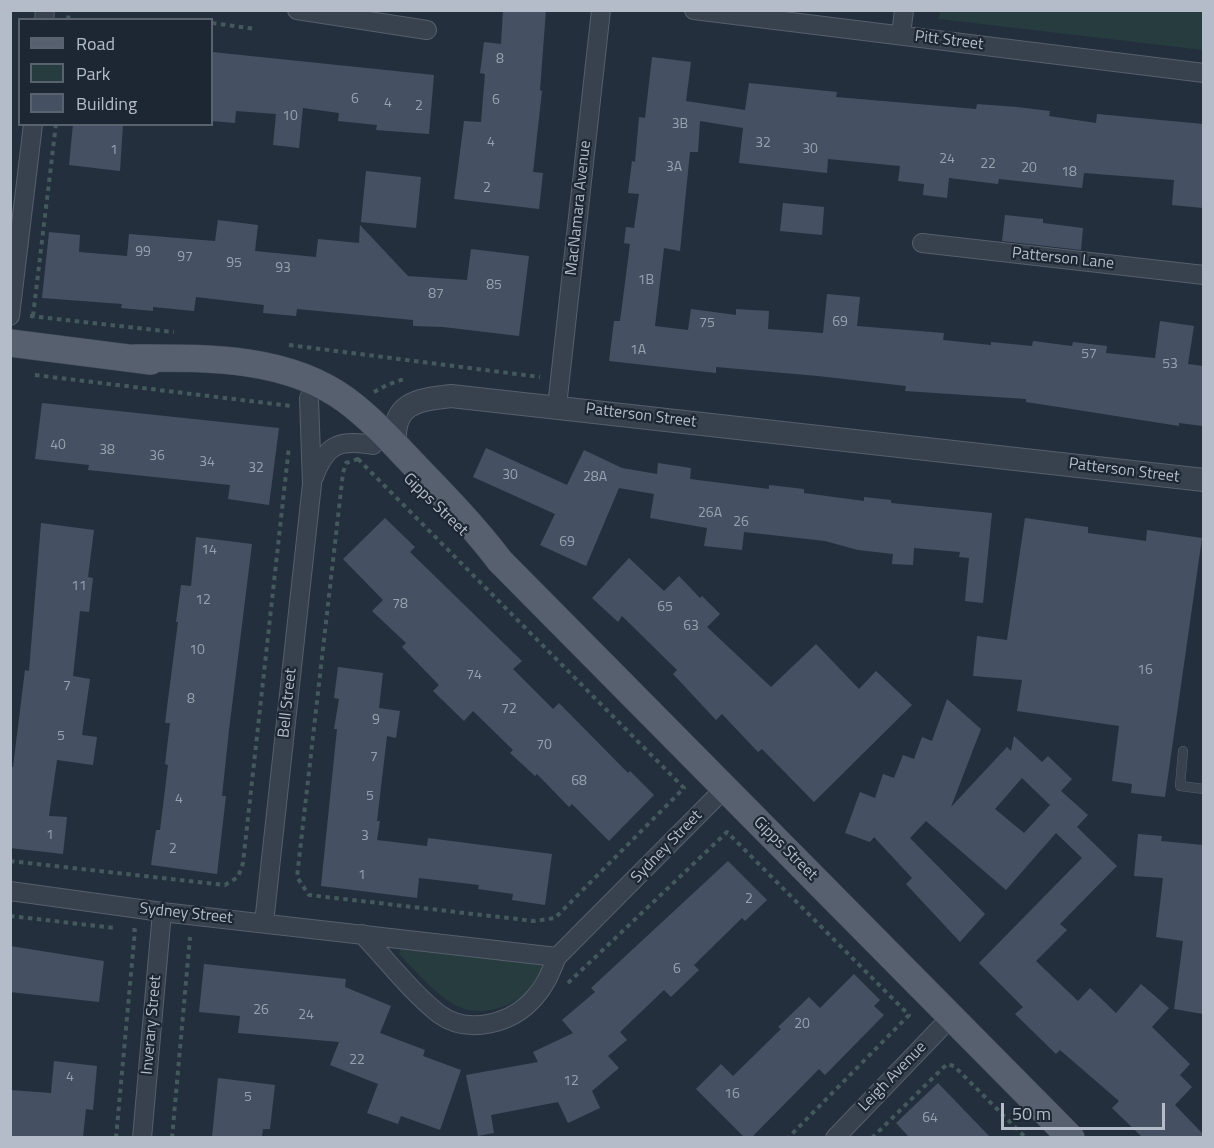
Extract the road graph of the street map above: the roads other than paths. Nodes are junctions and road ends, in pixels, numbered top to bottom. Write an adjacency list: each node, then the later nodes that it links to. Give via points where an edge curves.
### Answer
1 (297, 10): 5 (street)
2 (601, 10): 15 (street, MacNamara Avenue)
3 (694, 10): 6 (street, Pitt Street)
4 (904, 10): 6 (street)
5 (427, 30)
6 (901, 35): 7 (street, Pitt Street)
7 (1203, 73)
8 (33, 126): 11 (street)
9 (922, 243): 10 (street, Patterson Lane)
10 (1203, 274)
11 (10, 316)
12 (10, 343): 13 (main road)
13 (135, 358): 14 (main road, via 255,380); 16 (main road, via 250,363 302,376 344,399)
14 (301, 402): 16 (main road, via 334,412); 18 (street, Bell Street)
15 (557, 406): 16 (street, Patterson Street, via 451,396 415,402 397,417); 17 (street, Patterson Street)
16 (375, 450): 18 (street, Bell Street, via 353,441 340,443 320,461); 20 (main road, Gipps Street, via 473,542 500,561)
17 (1203, 480)
18 (312, 484): 24 (street, Bell Street)
19 (1183, 751): 21 (lane, via 1180,786)
20 (725, 788): 26 (street, Sydney Street); 27 (main road, Gipps Street)
21 (1203, 789)
22 (10, 891): 23 (street, Sydney Street)
23 (162, 912): 24 (street, Sydney Street); 28 (street, Inverary Street)
24 (264, 922): 25 (street, Sydney Street)
25 (362, 934): 26 (street, Sydney Street); 26 (street, Sydney Street, via 441,1015 462,1024 490,1025 512,1015 534,999)
26 (557, 957)
27 (951, 1017): 29 (street, Leigh Avenue); 30 (main road, Gipps Street)
28 (142, 1137)
29 (836, 1137)
30 (1071, 1137)

